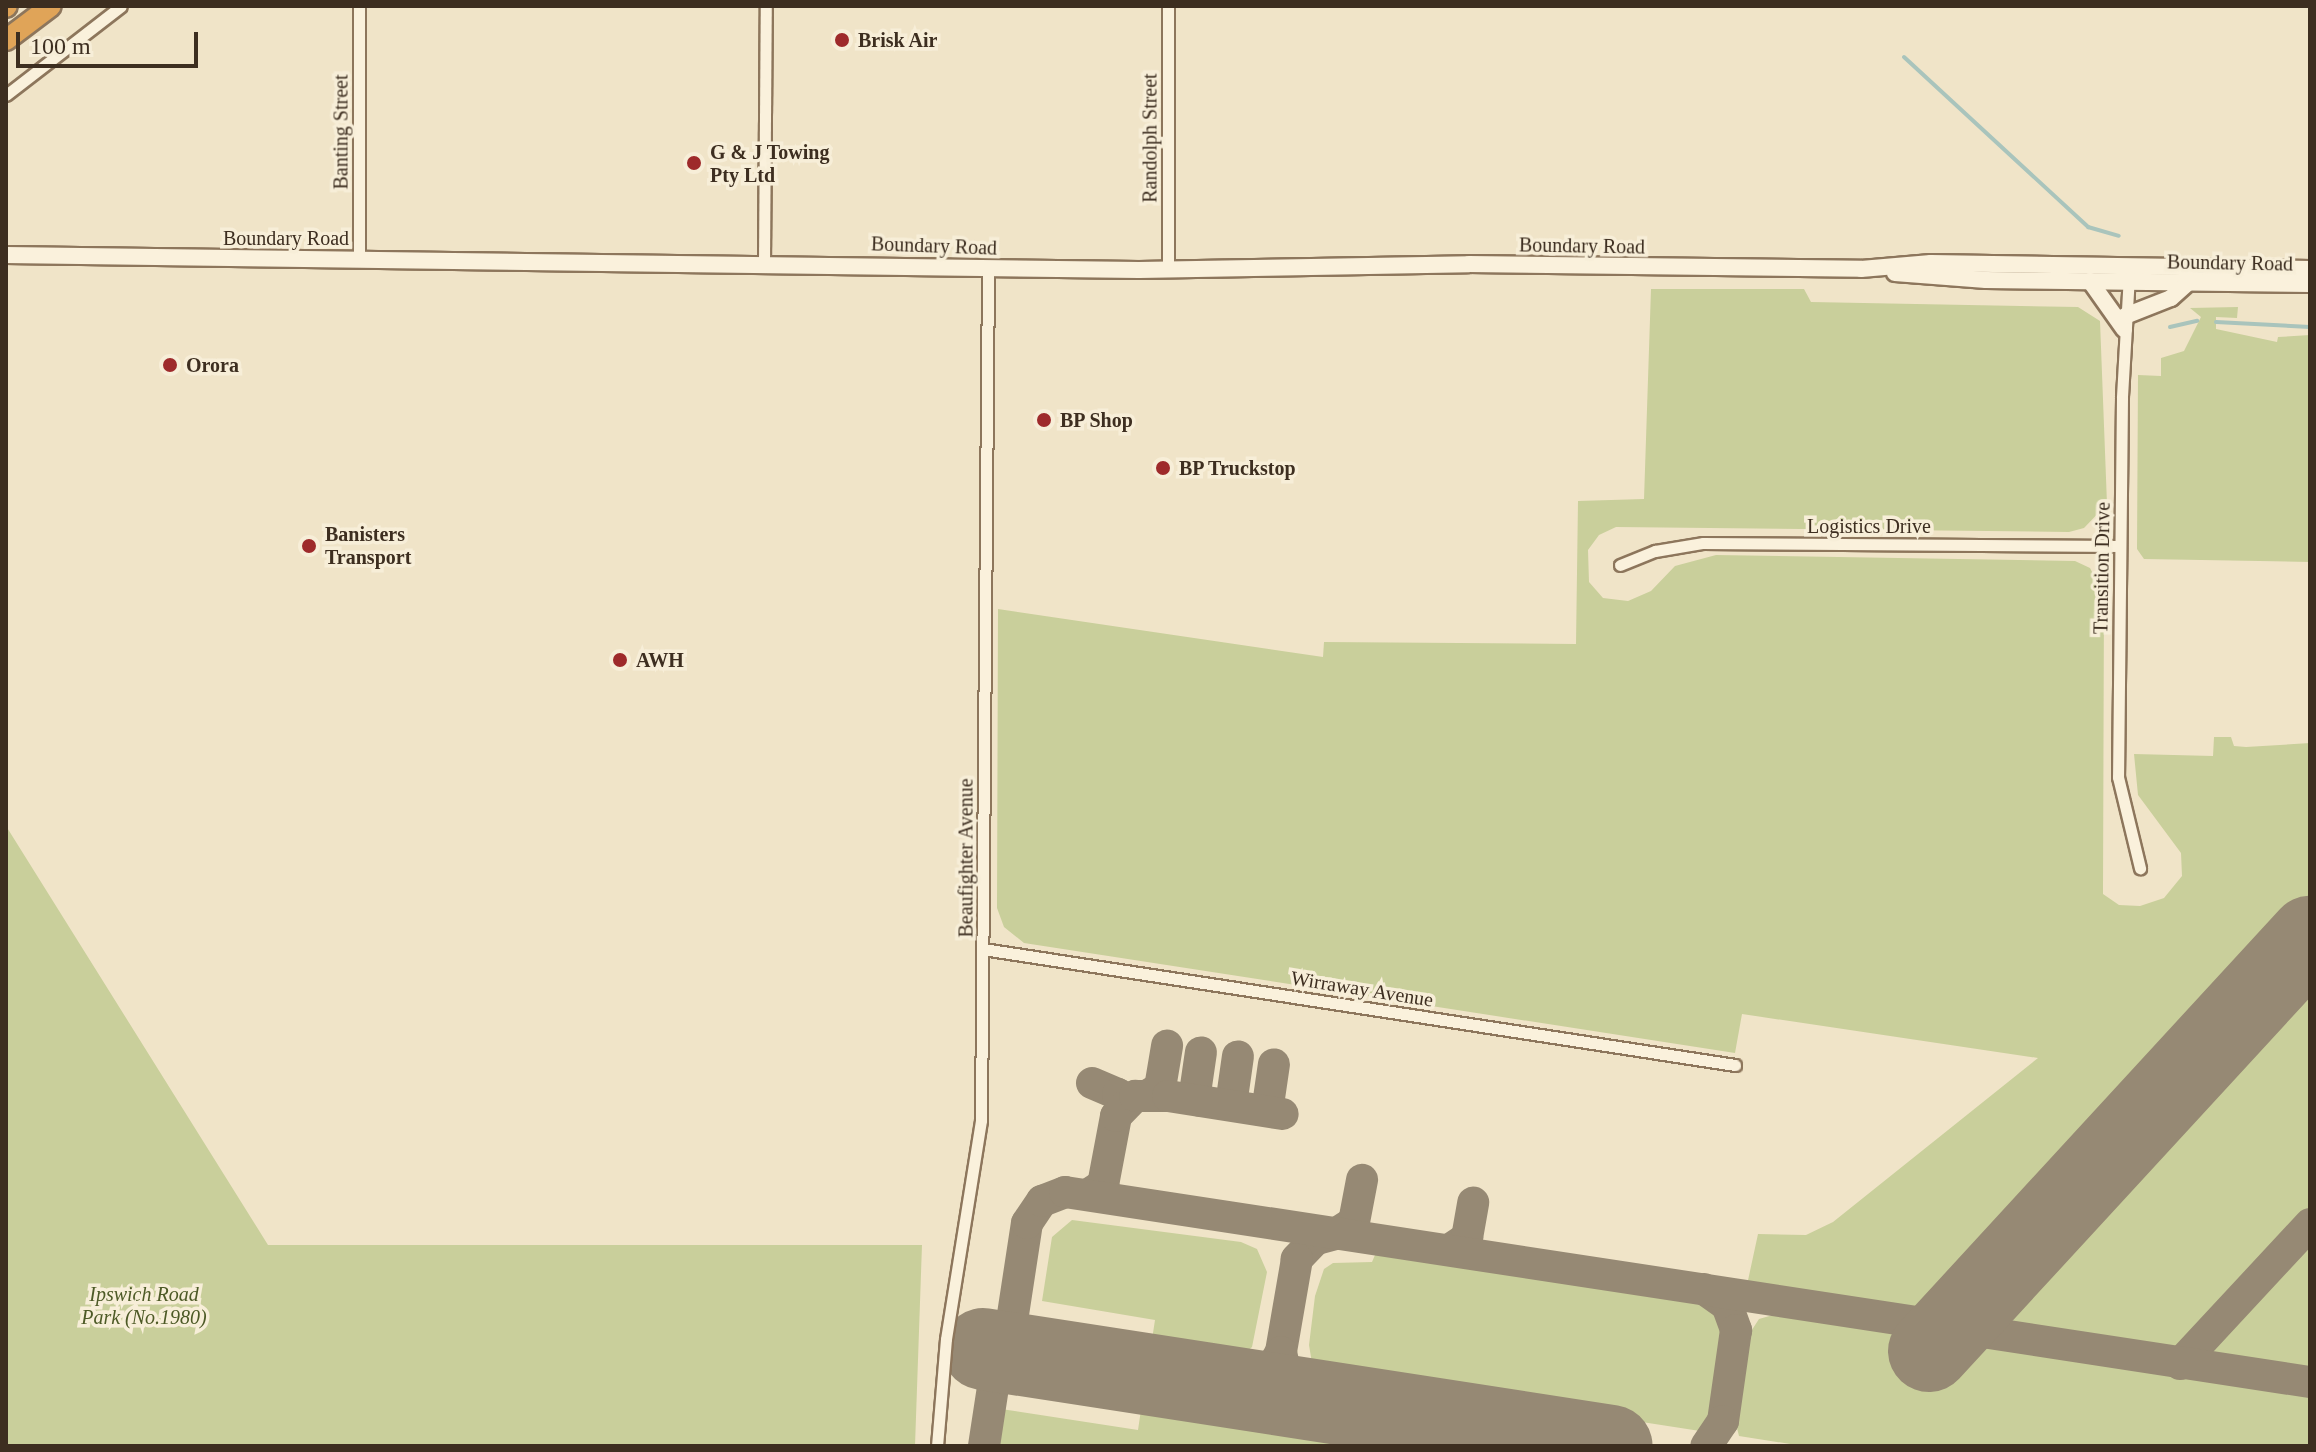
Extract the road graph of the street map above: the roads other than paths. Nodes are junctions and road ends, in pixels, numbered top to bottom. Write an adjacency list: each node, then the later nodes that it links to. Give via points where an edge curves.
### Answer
1 (51, 6): 6 (highway)
2 (121, 6): 7 (street)
3 (359, 6): 9 (street, Banting Street)
4 (766, 6): 10 (street)
5 (1168, 6): 14 (street, Randolph Street)
6 (6, 40)
7 (6, 95)
8 (6, 255): 9 (main road, Boundary Road)
9 (359, 258): 10 (main road, Boundary Road)
10 (764, 262): 11 (main road, Boundary Road)
11 (988, 267): 14 (main road, Boundary Road); 23 (street, Beaufighter Avenue)
12 (1861, 269): 14 (main road, Boundary Road, via 1469,264); 15 (main road, Boundary Road, via 1931,263); 16 (main road, Boundary Road, via 1947,279)
13 (2310, 269): 15 (main road, Boundary Road)
14 (1168, 270)
15 (2129, 274): 16 (main road, Boundary Road); 17 (main road, Boundary Road); 19 (street, Transition Drive)
16 (2090, 281): 19 (main road)
17 (2189, 282): 18 (main road, Boundary Road); 19 (main road, via 2171,298)
18 (2310, 284)
19 (2124, 322): 20 (street, Transition Drive)
20 (2120, 546): 21 (street, Logistics Drive, via 1703,543 1655,551); 22 (street, Transition Drive, via 2118,777)
21 (1620, 565)
22 (2140, 868)
23 (983, 949): 24 (street, Wirraway Avenue); 25 (street, Beaufighter Avenue, via 978,1156 946,1339)
24 (1735, 1065)
25 (937, 1446)

